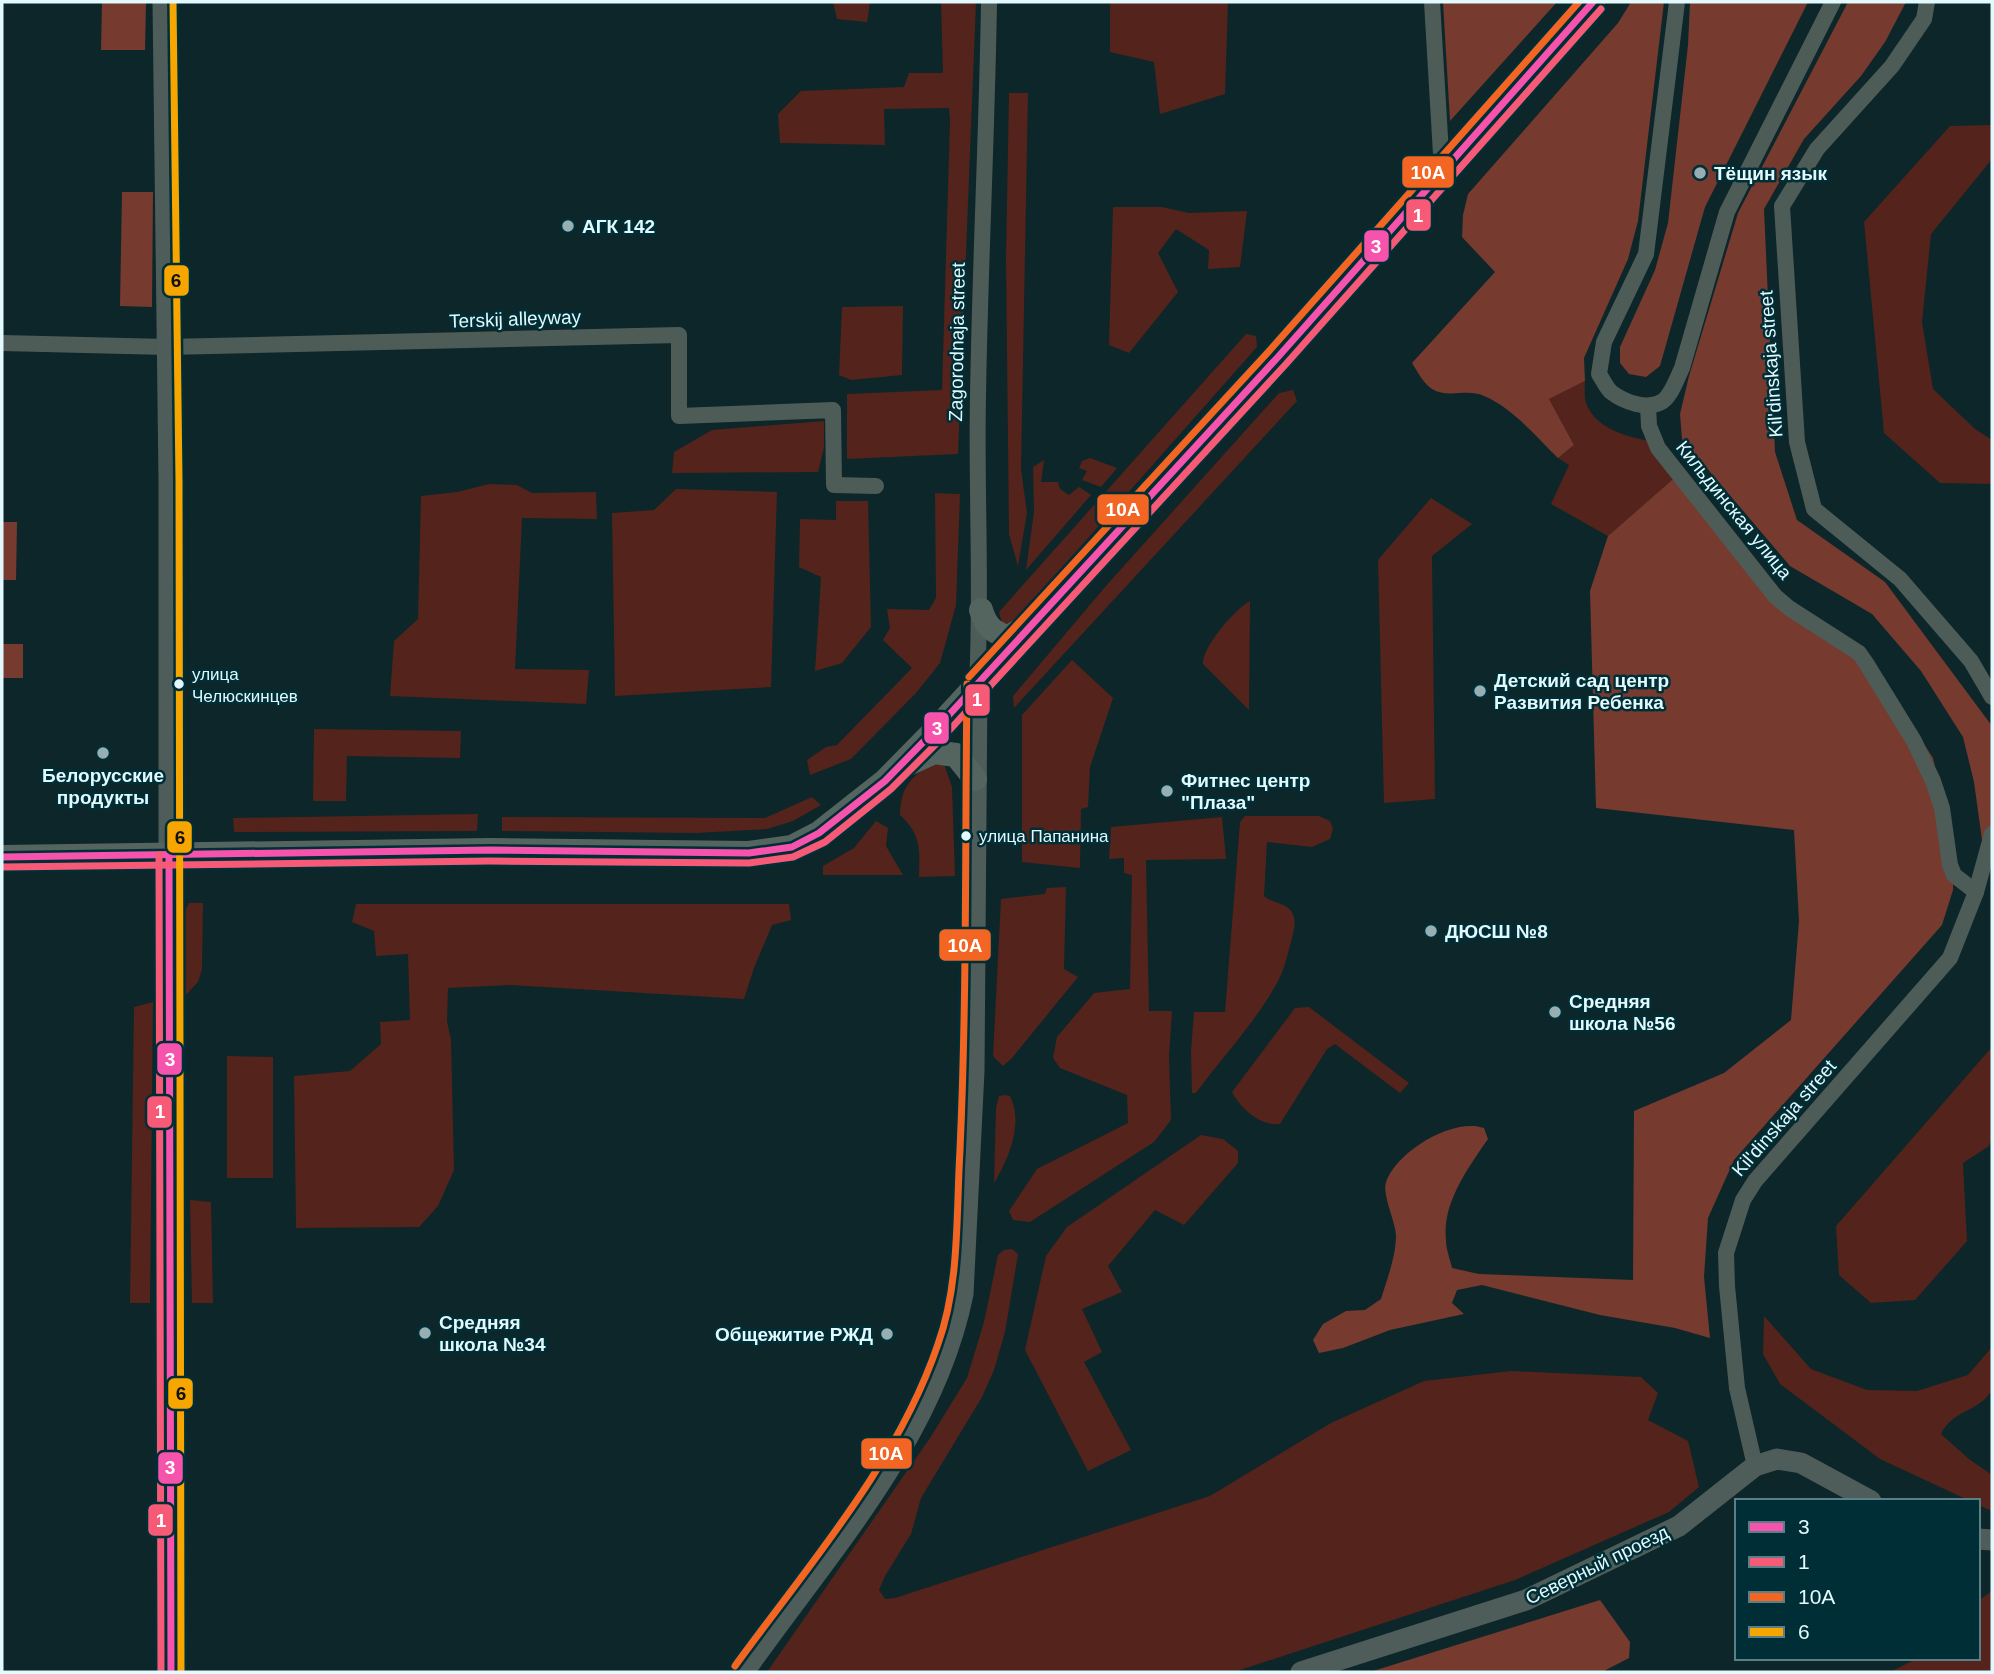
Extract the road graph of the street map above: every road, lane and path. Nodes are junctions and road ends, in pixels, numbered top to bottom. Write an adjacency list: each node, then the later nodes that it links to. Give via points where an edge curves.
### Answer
1 (163, 2): 10 (street)
2 (989, 2): 13 (street, Zagorodnaja street, via 978,364)
3 (1432, 2): 8 (street)
4 (1592, 2): 8 (main road)
5 (1677, 2): 11 (street, via 1646,254 1604,342 1599,374 1609,390 1626,401)
6 (1833, 2): 11 (street, via 1727,212 1682,368 1663,401)
7 (1927, 2): 16 (street, Kil'dinskaja street, via 1923,19 1892,66 1817,149 1782,206 1797,442 1814,509 1900,579 1972,661)
8 (1442, 171): 14 (main road)
9 (2, 343): 10 (street, Terskij alleyway)
10 (167, 347): 12 (street, Terskij alleyway, via 679,335 679,416 833,410 834,485); 20 (street)
11 (1648, 406): 22 (street, Кильдинская улица, via 1649,426 1658,448 1775,596 1866,663 1933,780 1954,875)
12 (876, 486)
13 (981, 610): 14 (main road, via 995,633 1008,637); 15 (street, Zagorodnaja street)
14 (1034, 622): 15 (main road)
15 (977, 684): 17 (street); 18 (main road)
16 (1992, 697)
17 (975, 779): 18 (main road, via 956,755 934,752); 26 (street, via 974,1071 963,1294 956,1329 905,1441)
18 (885, 781): 20 (main road, via 819,833 792,847 749,853 490,850)
19 (1992, 834): 22 (street, Kil'dinskaja street)
20 (169, 855): 21 (main road); 25 (main road)
21 (2, 857)
22 (1976, 892): 23 (street, Kil'dinskaja street, via 1942,969 1743,1200 1726,1253 1727,1286 1737,1388)
23 (1755, 1466): 24 (street, Северный проезд, via 1777,1459 1801,1463); 27 (street, Северный проезд, via 1679,1526 1526,1600)
24 (1867, 1499)
25 (172, 1672)
26 (744, 1672)
27 (1301, 1672)

